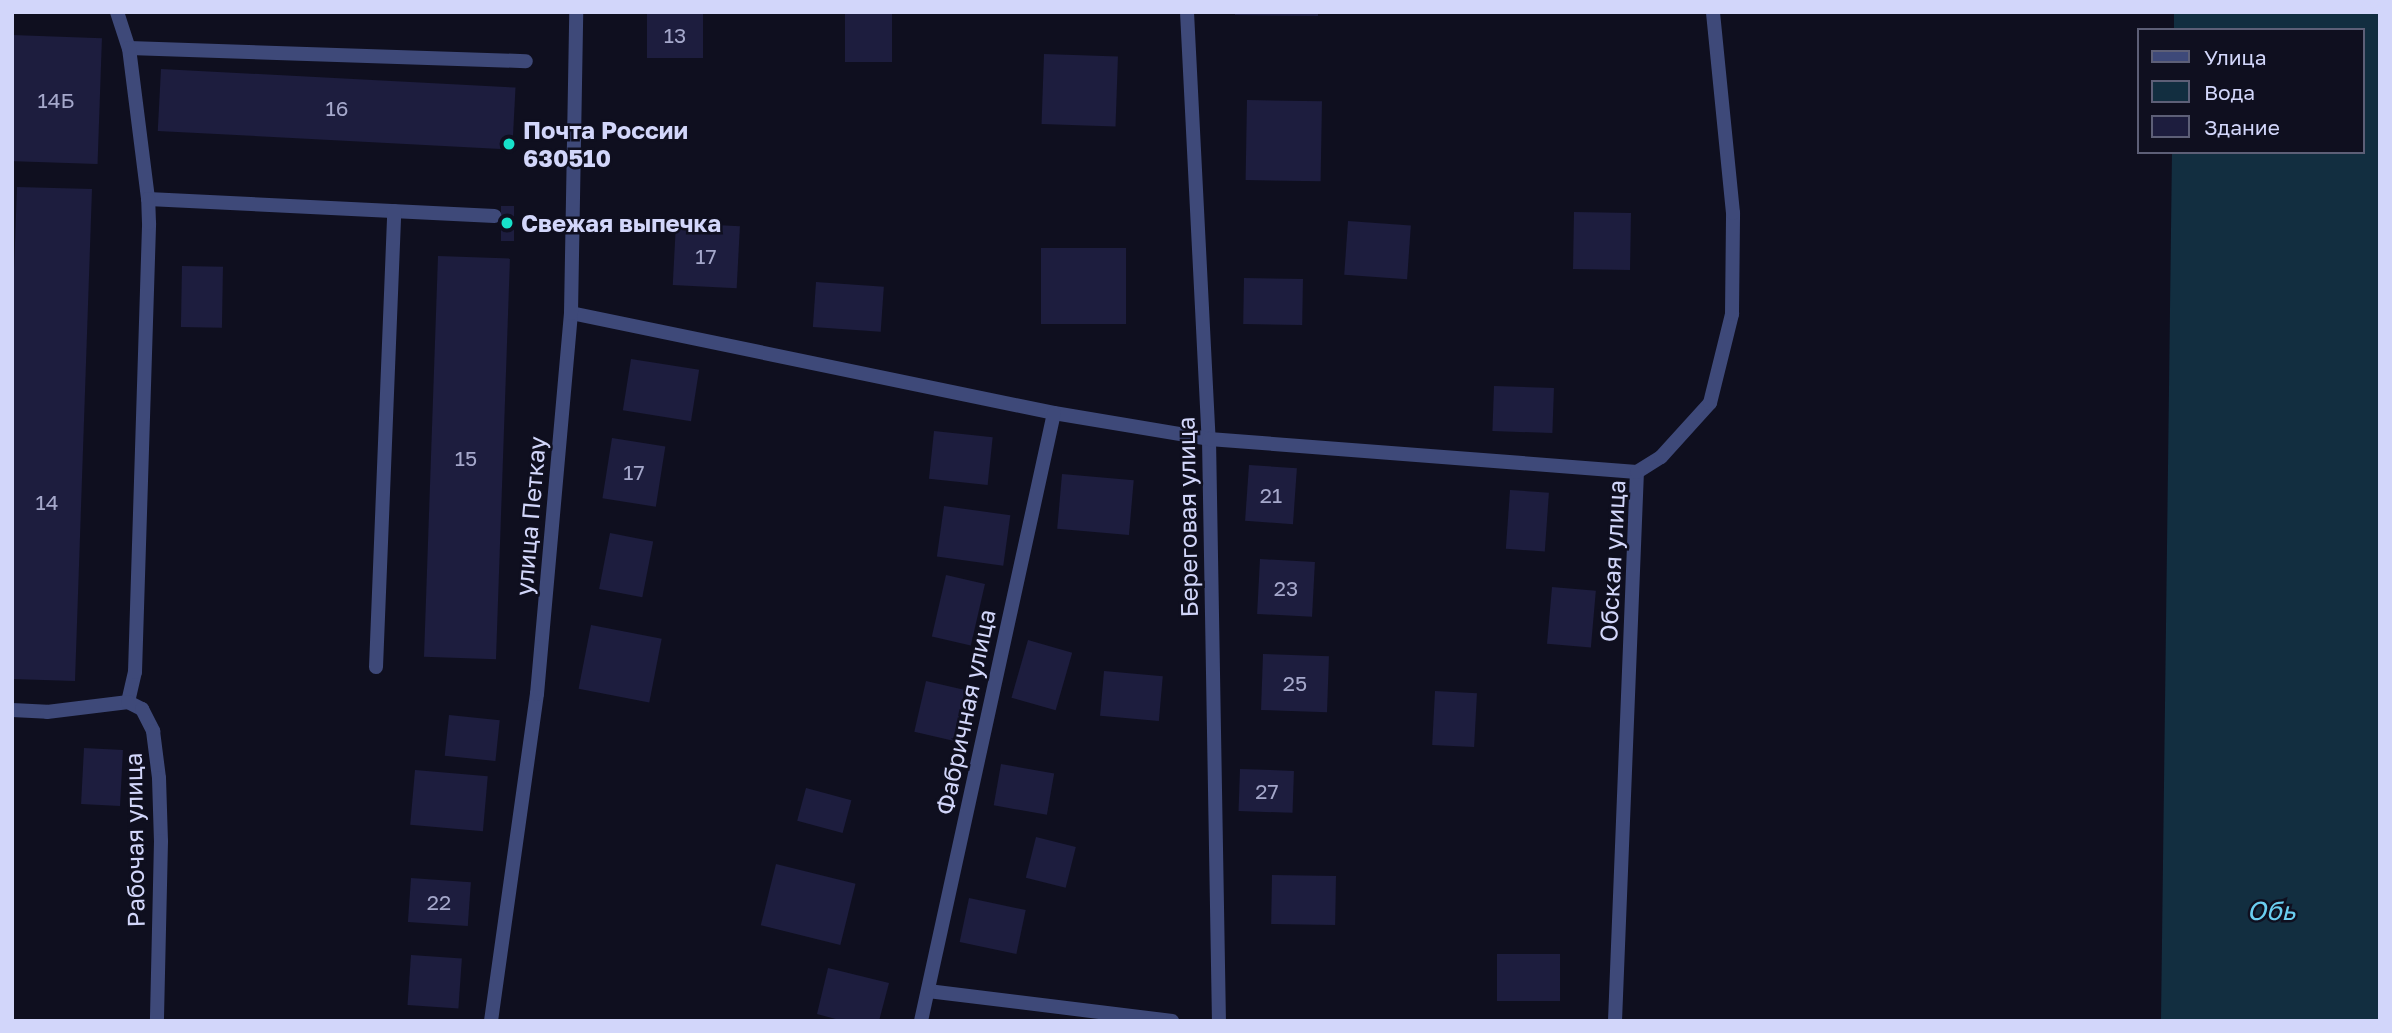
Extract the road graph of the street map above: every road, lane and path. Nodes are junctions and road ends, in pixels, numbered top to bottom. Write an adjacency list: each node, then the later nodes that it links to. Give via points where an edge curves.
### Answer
1 (117, 12): 5 (street)
2 (576, 12): 10 (street, улица Петкау)
3 (1187, 12): 12 (street, Береговая улица)
4 (1713, 12): 13 (street, Обская улица, via 1733,213 1732,314 1710,403 1661,457)
5 (129, 48): 6 (street); 7 (street)
6 (526, 61)
7 (148, 199): 8 (street); 15 (street, via 135,672)
8 (394, 211): 9 (street); 14 (street)
9 (495, 215)
10 (571, 313): 11 (street); 19 (street, улица Петкау, via 537,694)
11 (1054, 413): 12 (street); 17 (street, Фабричная улица)
12 (1209, 439): 13 (street); 22 (street, Береговая улица)
13 (1637, 472): 23 (street, Обская улица)
14 (376, 667)
15 (128, 702): 16 (street, via 47,712); 18 (street, Рабочая улица, via 142,709 153,732 159,778)
16 (12, 710)
17 (928, 991): 20 (street, Фабричная улица); 21 (street)
18 (157, 1021)
19 (491, 1021)
20 (921, 1021)
21 (1172, 1021)
22 (1219, 1021)
23 (1615, 1021)

